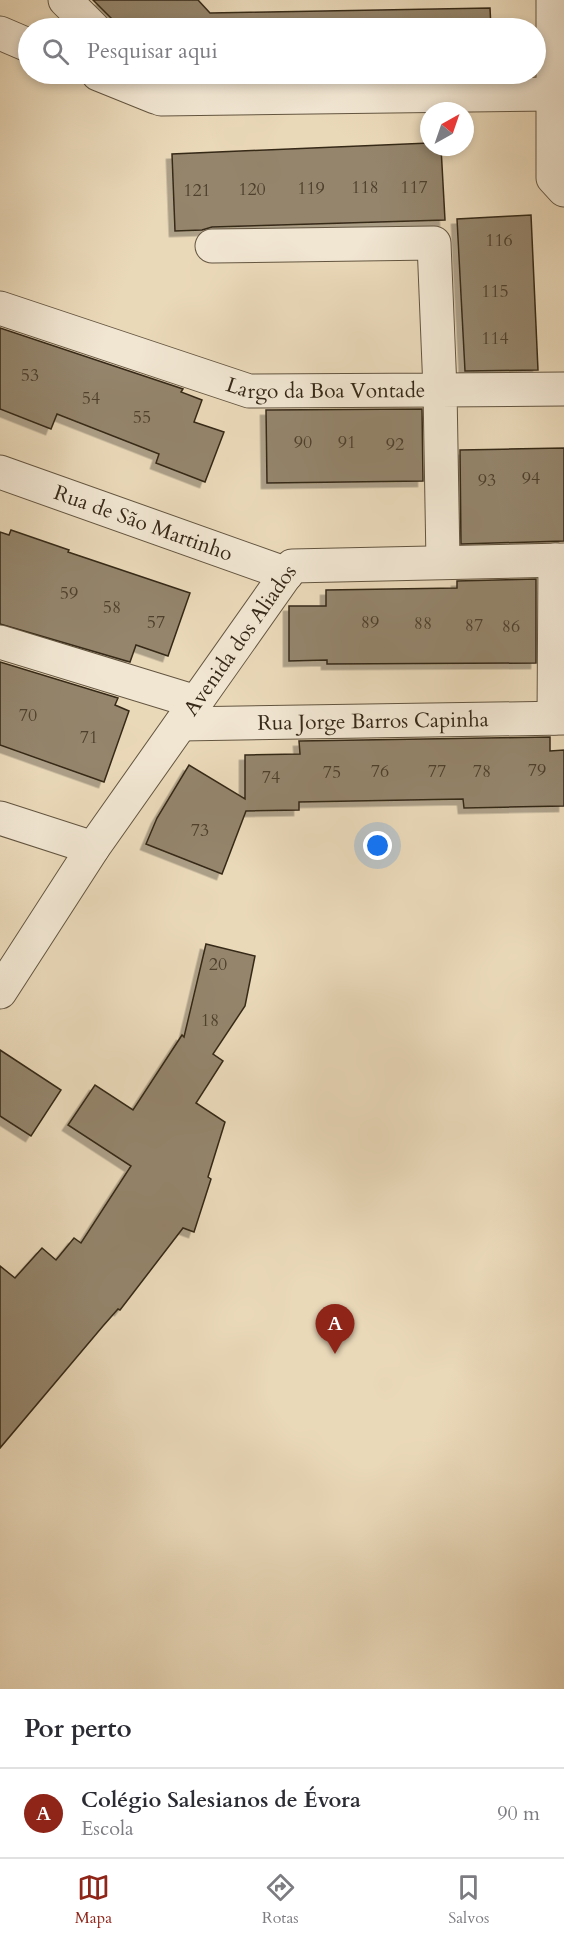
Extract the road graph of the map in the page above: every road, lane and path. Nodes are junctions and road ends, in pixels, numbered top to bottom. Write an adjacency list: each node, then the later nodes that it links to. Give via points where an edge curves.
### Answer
1 (65, 0): 3 (street)
2 (553, 0): 8 (street)
3 (83, 18)
4 (0, 33): 5 (street)
5 (18, 41)
6 (123, 84): 9 (street)
7 (146, 84): 9 (street)
8 (552, 94): 9 (street); 10 (street, via 553,178)
9 (161, 99)
10 (564, 190)
11 (212, 246): 14 (street, Largo da Boa Vontade, via 434,243)
12 (0, 308): 14 (street, Largo da Boa Vontade, via 249,391)
13 (564, 389): 14 (street)
14 (440, 390): 17 (street)
15 (0, 472): 18 (street, Rua de São Martinho)
16 (559, 560): 17 (street, Avenida dos Aliados); 21 (street)
17 (443, 562): 18 (street, Avenida dos Aliados, via 292,566)
18 (287, 574): 20 (street, Avenida dos Aliados)
19 (0, 642): 20 (street, Rua Jorge Barros Capinha)
20 (188, 713): 21 (street, Rua Jorge Barros Capinha); 23 (street, Avenida dos Aliados)
21 (559, 718)
22 (0, 818): 23 (street)
23 (93, 848): 24 (street, Avenida dos Aliados)
24 (0, 992)

